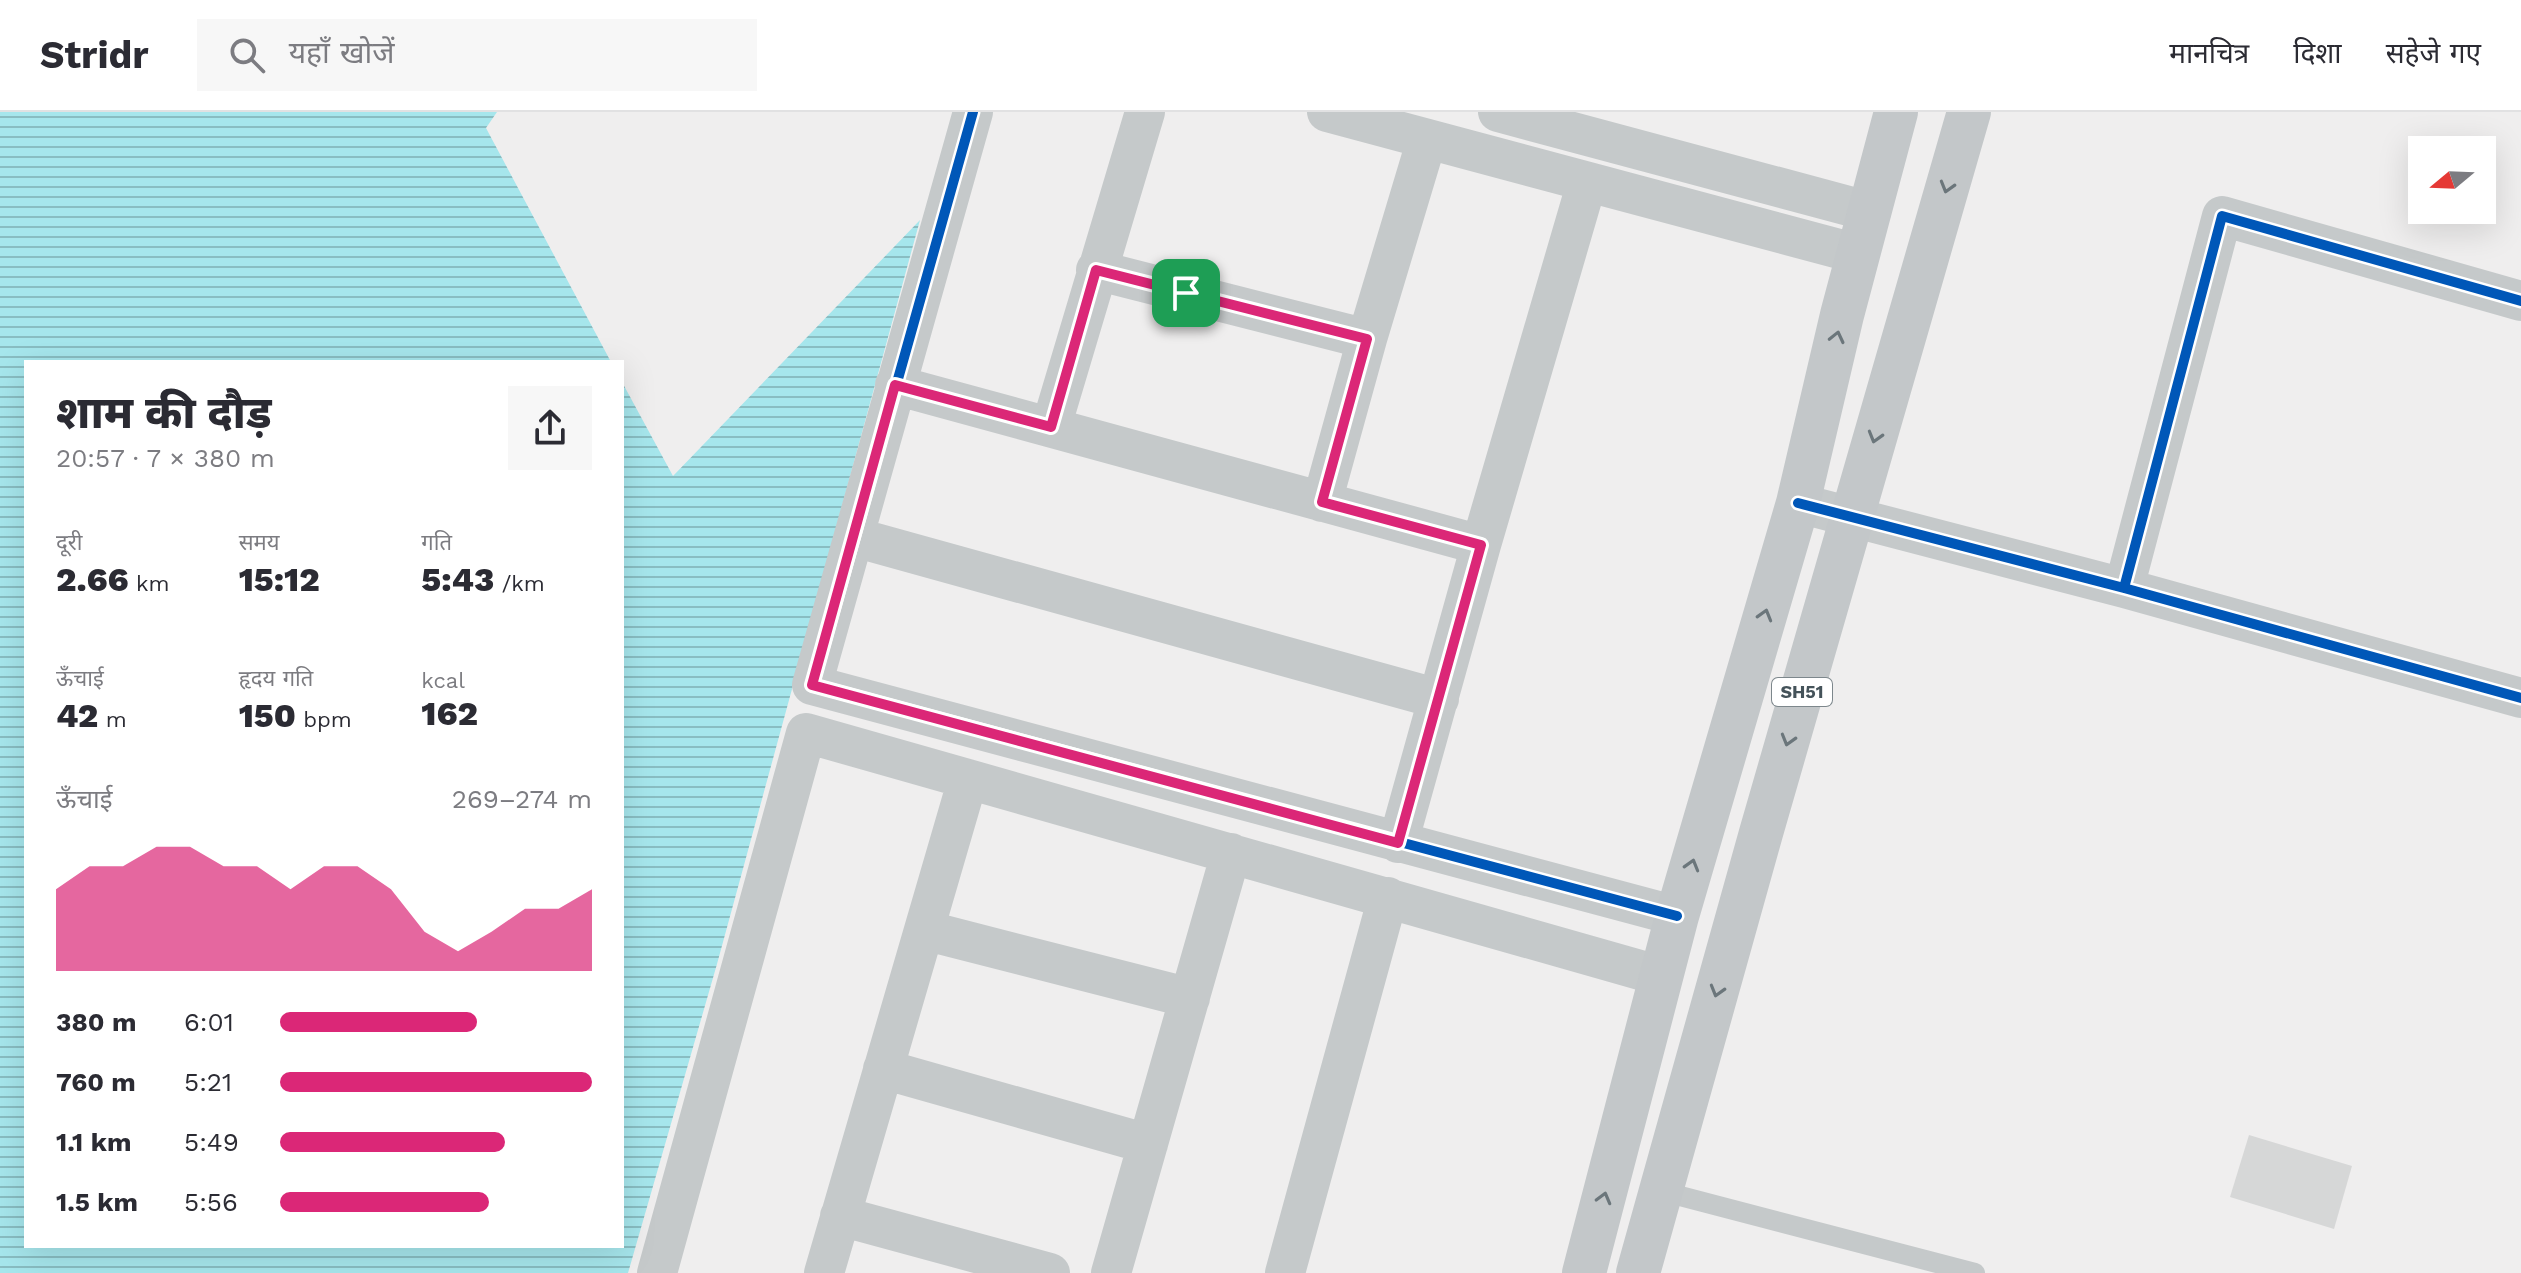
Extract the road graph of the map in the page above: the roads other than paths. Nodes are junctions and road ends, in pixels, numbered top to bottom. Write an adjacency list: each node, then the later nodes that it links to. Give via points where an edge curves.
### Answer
1 (973, 112): 15 (street)
2 (1145, 112): 12 (street)
3 (1327, 112): 8 (street)
4 (1498, 112): 7 (street)
5 (1896, 112): 10 (main road, SH51)
6 (1969, 112): 19 (main road, SH51, one-way to 19)
7 (1599, 125): 10 (street)
8 (1427, 139): 9 (street); 14 (street)
9 (1587, 182): 11 (street); 21 (street)
10 (1871, 212): 11 (main road, SH51)
11 (1858, 254): 18 (main road, SH51, one-way to 11)
12 (1096, 270): 14 (street); 16 (street)
13 (2521, 301): 22 (street, via 2222,216)
14 (1367, 339): 17 (street)
15 (895, 385): 16 (street); 20 (street)
16 (1051, 427): 17 (street)
17 (1322, 502): 21 (street)
18 (1798, 503): 19 (street); 29 (main road, SH51, one-way to 18)
19 (1852, 518): 22 (street); 35 (main road, SH51, one-way to 35)
20 (854, 537): 24 (street); 26 (street, via 812,685)
21 (1481, 545): 24 (street)
22 (2124, 588): 23 (street)
23 (2521, 698)
24 (1439, 699): 26 (street)
25 (968, 779): 27 (street); 30 (street); 37 (street, via 806,733)
26 (1398, 843): 29 (street)
27 (1231, 853): 28 (street); 32 (street)
28 (1388, 897): 31 (street); 41 (street)
29 (1677, 916): 31 (main road, SH51)
30 (924, 930): 32 (street); 33 (street)
31 (1661, 976): 42 (main road, SH51, one-way to 31)
32 (1190, 998): 34 (street)
33 (883, 1069): 34 (street); 36 (street)
34 (1148, 1144): 40 (street)
35 (1661, 1191): 43 (main road, SH51); 44 (lane)
36 (840, 1216): 38 (street); 39 (street)
37 (657, 1273)
38 (824, 1273)
39 (1050, 1273)
40 (1111, 1273)
41 (1285, 1273)
42 (1584, 1273)
43 (1638, 1273)
44 (1975, 1273)

